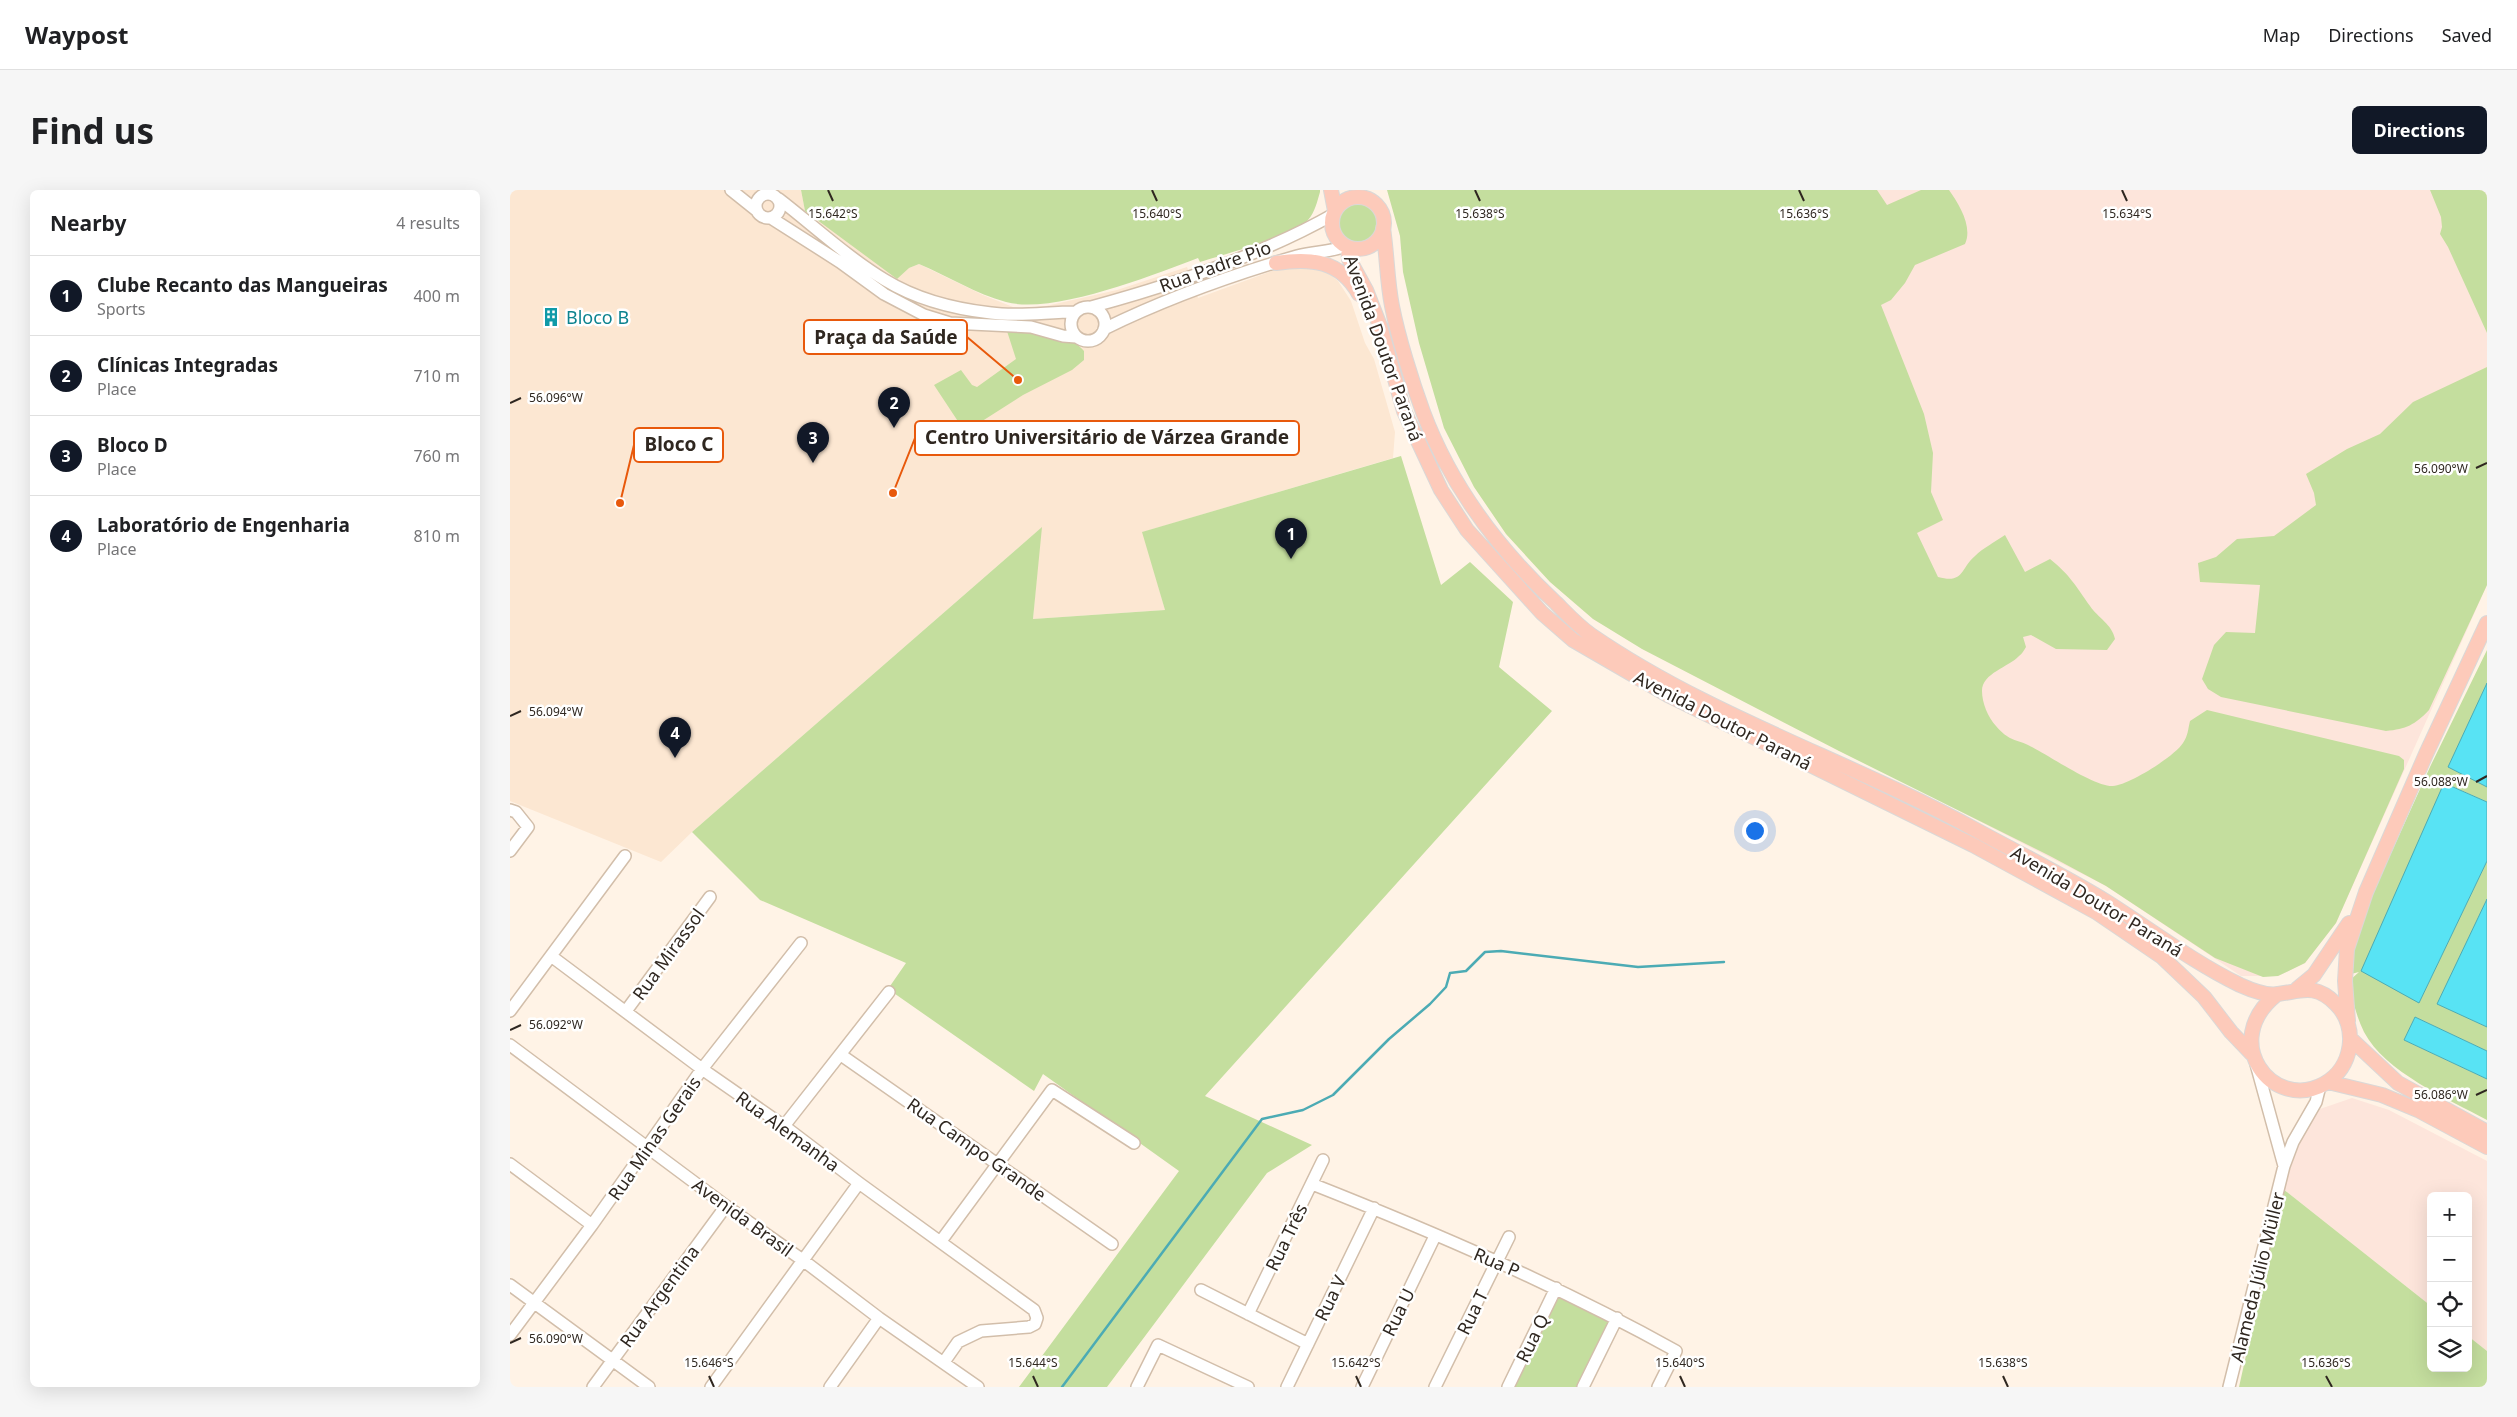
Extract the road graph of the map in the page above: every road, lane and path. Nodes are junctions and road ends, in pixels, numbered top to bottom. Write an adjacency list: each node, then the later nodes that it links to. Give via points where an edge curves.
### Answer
1 (731, 190): 6 (street)
2 (1331, 190): 7 (main road)
3 (1367, 190): 5 (main road)
4 (770, 194): 6 (street, via 758,198); 8 (street, via 780,211); 13 (street, via 884,280 911,293 960,308 991,313)
5 (1376, 205): 7 (main road, via 1369,200 1354,198 1346,200); 9 (main road, via 1383,219)
6 (756, 210): 8 (street, via 762,217)
7 (1334, 212): 10 (main road, via 1332,228); 12 (street, Rua Padre Pio, via 1274,244)
8 (771, 218): 15 (street, via 884,294 924,315 950,322 1031,327 1063,336)
9 (1383, 228): 10 (main road, via 1374,244 1357,249); 27 (main road, Avenida Doutor Paraná, via 1392,306 1421,408 1438,450 1468,503 1499,544 1539,588 1588,633 1682,690 1977,831 2105,902 2172,946 2239,984)
10 (1346, 246): 11 (street, Rua Padre Pio); 16 (main road, Avenida Doutor Paraná, via 1380,326)
11 (1276, 263): 14 (street, Rua Padre Pio, via 1193,292); 16 (main road, via 1316,261 1338,268 1352,282)
12 (1091, 307): 13 (street); 14 (street, via 1103,315)
13 (1075, 312): 15 (street, via 1070,327)
14 (1104, 329): 15 (street, via 1094,340 1084,341)
15 (1076, 336)
16 (1389, 358): 34 (main road, Avenida Doutor Paraná, via 1404,411 1428,465 1467,530 1542,613 1573,640 1668,695 1973,845 2096,912 2162,957 2204,997)
17 (2487, 623): 21 (main road)
18 (510, 810): 19 (street, via 516,812 528,828)
19 (510, 851)
20 (625, 856): 24 (street)
21 (2366, 892): 25 (main road, via 2339,941 2314,976); 30 (main road, via 2347,949 2345,981)
22 (710, 897): 29 (street, Rua Mirassol)
23 (801, 943): 35 (street, Rua Minas Gerais)
24 (551, 956): 28 (street); 29 (street, Rua Alemanha)
25 (2297, 989): 27 (main road); 30 (main road, via 2323,994 2334,1002)
26 (889, 992): 33 (street)
27 (2276, 995): 34 (main road, via 2262,1006 2254,1020 2250,1037)
28 (510, 1011)
29 (626, 1011): 35 (street, Rua Alemanha)
30 (2349, 1024): 31 (main road)
31 (2351, 1039): 36 (main road, via 2348,1055 2340,1070); 38 (main road, via 2398,1083)
32 (510, 1045): 41 (street, Avenida Brasil)
33 (841, 1054): 37 (street); 43 (street, Rua Campo Grande)
34 (2254, 1059): 36 (main road, via 2265,1075 2284,1087 2306,1090); 45 (street, Alameda Júlio Müller)
35 (702, 1070): 37 (street, Rua Alemanha); 41 (street, Rua Minas Gerais)
36 (2324, 1084): 40 (main road, via 2382,1095); 45 (street, Alameda Júlio Müller)
37 (784, 1126): 46 (street, Rua Alemanha)
38 (2487, 1132)
39 (1134, 1143): 43 (street, via 1052,1090)
40 (2487, 1147)
41 (648, 1148): 48 (street, Avenida Brasil); 50 (street, Rua Minas Gerais)
42 (1323, 1160): 47 (street, Rua Três)
43 (997, 1162): 53 (street); 54 (street, Rua Campo Grande)
44 (510, 1164): 50 (street)
45 (2284, 1166): 81 (street, Alameda Júlio Müller)
46 (859, 1183): 53 (street, Rua Alemanha); 55 (street)
47 (1312, 1184): 49 (street, Rua P); 61 (street, Rua Três)
48 (726, 1206): 55 (street, Avenida Brasil); 66 (street, Rua Argentina)
49 (1374, 1208): 51 (street, Rua P); 65 (street, Rua V)
50 (592, 1225): 60 (street, Rua Minas Gerais)
51 (1435, 1236): 56 (street, Rua P); 76 (street, Rua U)
52 (1509, 1237): 56 (street, Rua T)
53 (941, 1241): 67 (street, Rua Alemanha, via 1028,1305 1037,1318 1029,1327 981,1331 958,1342)
54 (1112, 1244)
55 (804, 1260): 62 (street, Avenida Brasil); 70 (street)
56 (1497, 1261): 58 (street, Rua P); 77 (street, Rua T)
57 (510, 1285): 60 (street)
58 (1556, 1288): 63 (street, Rua P); 78 (street, Rua Q)
59 (1201, 1290): 61 (street)
60 (534, 1302): 64 (street, Rua Minas Gerais); 66 (street)
61 (1248, 1314): 65 (street)
62 (878, 1318): 67 (street, Avenida Brasil); 71 (street)
63 (1616, 1318): 79 (street); 80 (street, Rua P, via 1676,1351)
64 (510, 1335)
65 (1308, 1344): 75 (street, Rua V)
66 (613, 1360): 68 (street, Rua Argentina); 69 (street)
67 (944, 1362): 72 (street, Avenida Brasil)
68 (593, 1387)
69 (650, 1387)
70 (711, 1387)
71 (830, 1387)
72 (978, 1387)
73 (1137, 1387): 74 (street, via 1158,1345)
74 (1248, 1387)
75 (1287, 1387)
76 (1362, 1387)
77 (1435, 1387)
78 (1508, 1387)
79 (1583, 1387)
80 (1658, 1387)
81 (2229, 1387)

